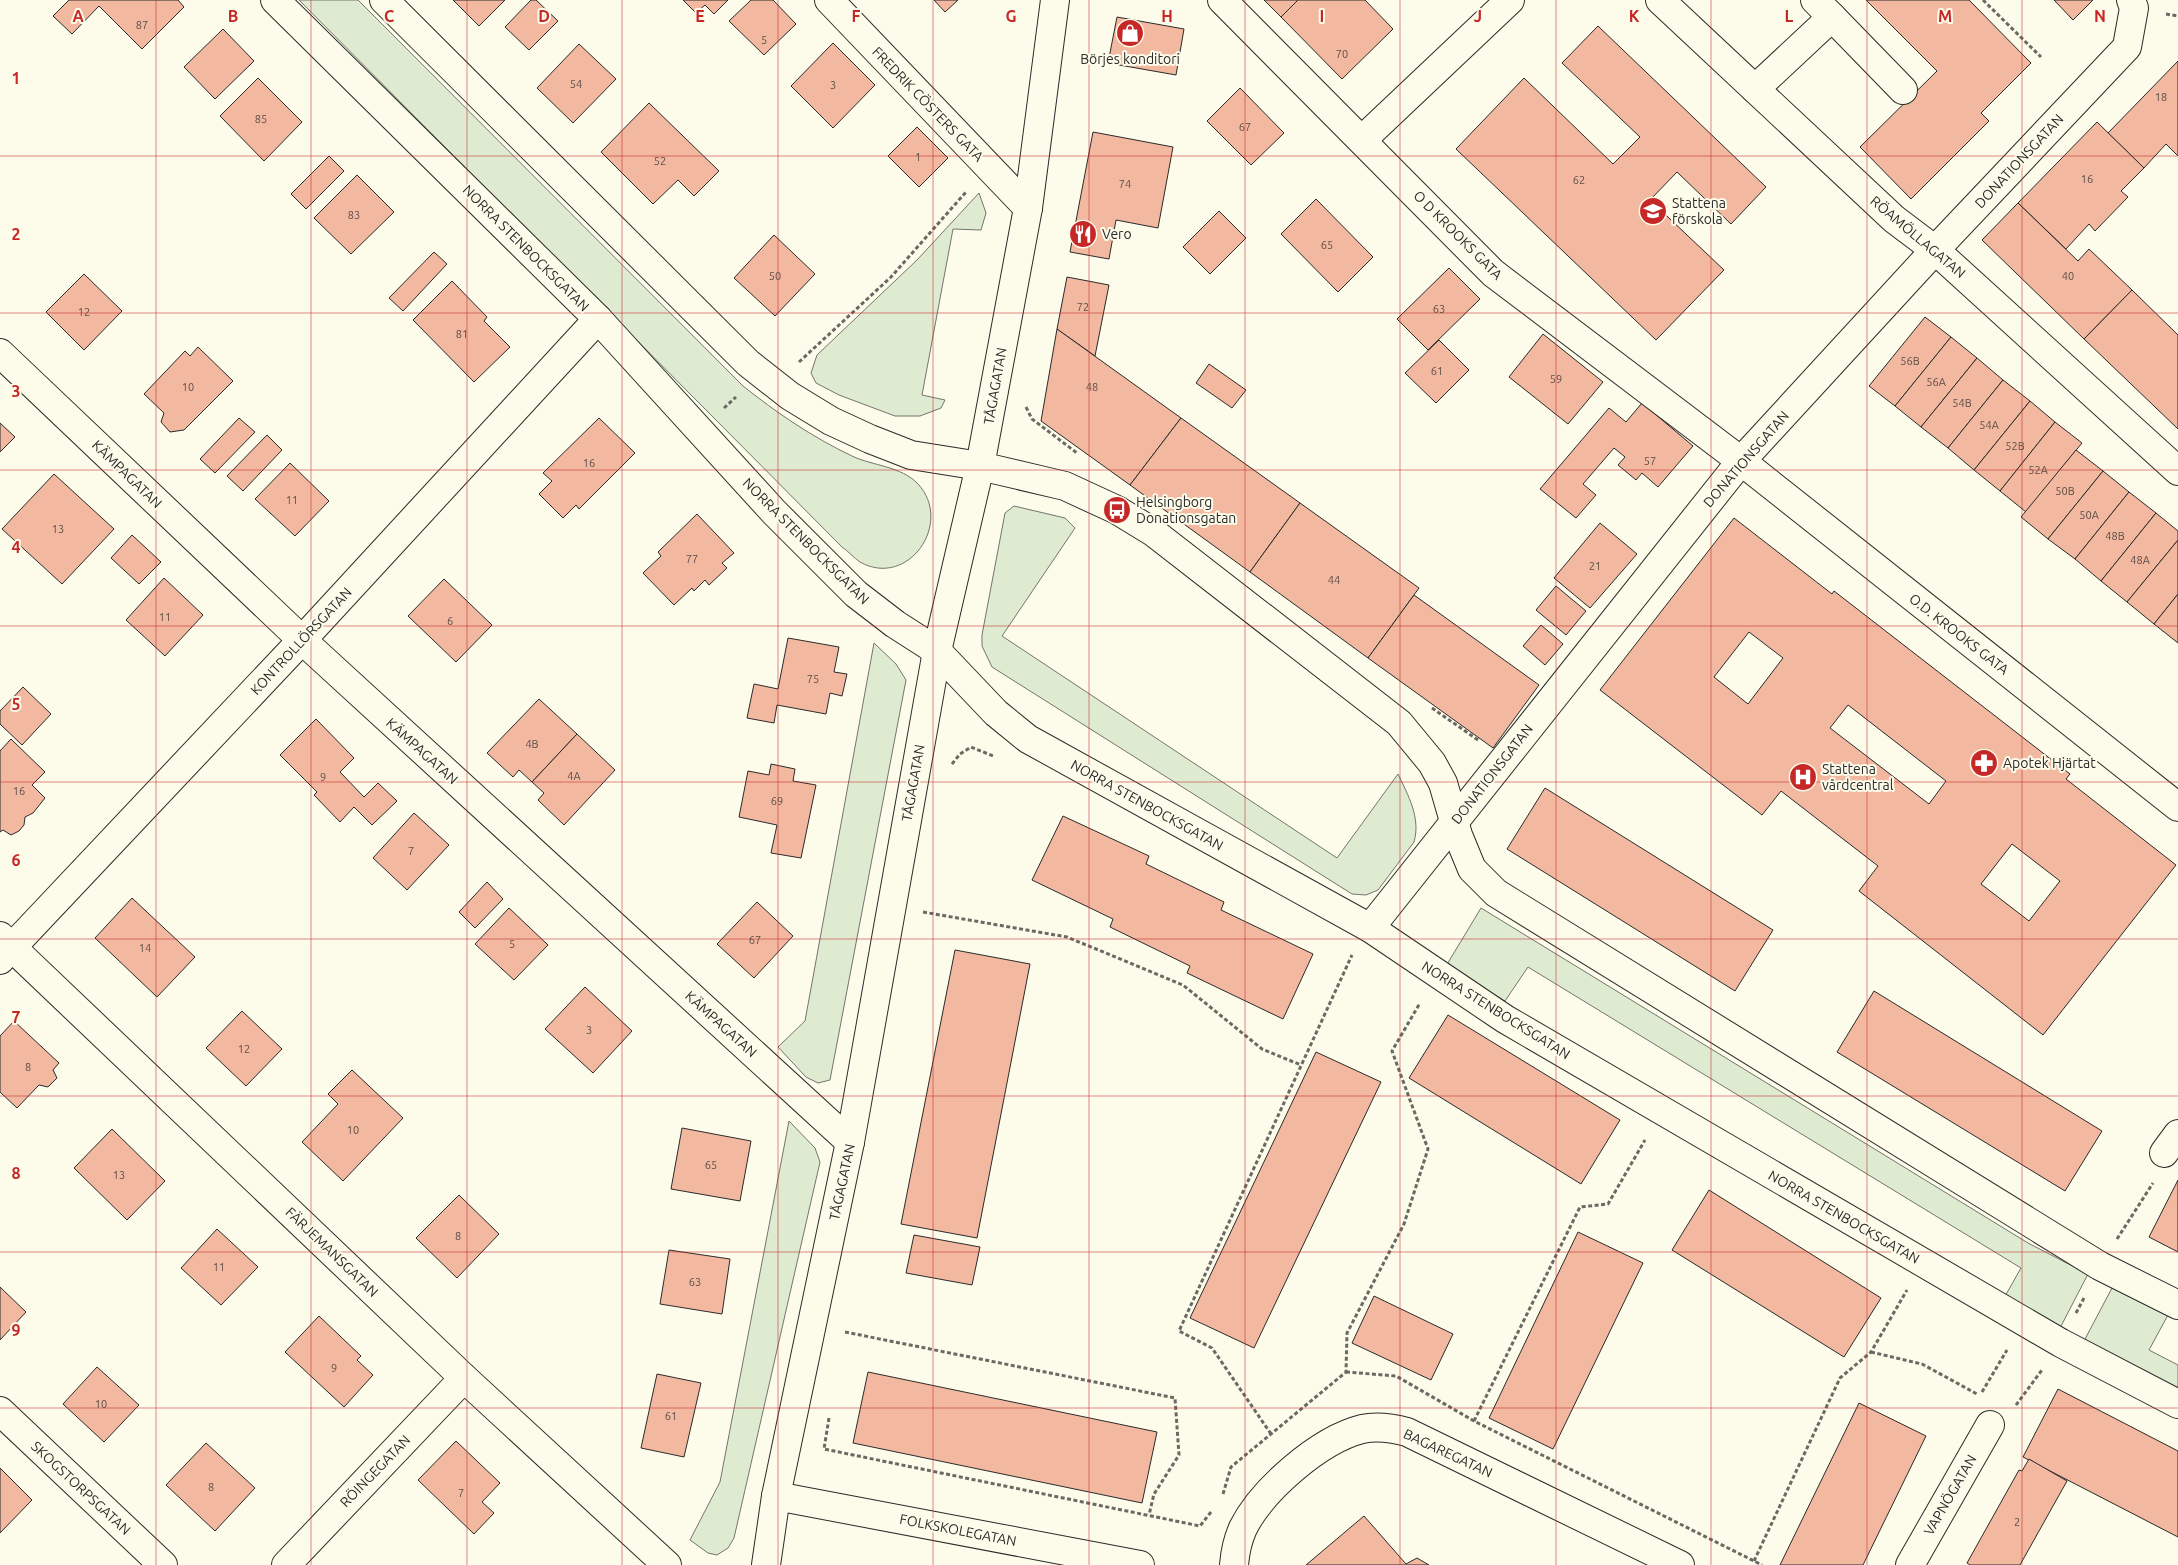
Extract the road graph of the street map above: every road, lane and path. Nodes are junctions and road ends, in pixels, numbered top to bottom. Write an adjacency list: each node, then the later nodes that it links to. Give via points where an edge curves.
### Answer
1 (275, 0): 18 (street, NORRA STENBOCKSGATAN)
2 (384, 0): 20 (street, via 748,363)
3 (829, 0): 15 (street, FREDRIK CÖSTERS GATA)
4 (1055, 0): 16 (street, TÅGAGATAN)
5 (1222, 0): 14 (street, O D KROOKS GATA)
6 (1510, 0): 14 (street)
7 (1660, 0): 12 (street, RÖAMÖLLAGATAN)
8 (1983, 0): 11 (path)
9 (2132, 4): 17 (street, DONATIONSGATAN, via 2127,47)
10 (1823, 9): 12 (street); 13 (street)
11 (2041, 57)
12 (1755, 89): 17 (street, RÖAMÖLLAGATAN, via 1894,219)
13 (1903, 90)
14 (1362, 140): 24 (street, O D KROOKS GATA, via 1493,272)
15 (988, 166): 16 (street, FREDRIK CÖSTERS GATA); 20 (path, via 891,277 824,341)
16 (1028, 208): 25 (street, TÅGAGATAN)
17 (1935, 250): 24 (street, DONATIONSGATAN); 26 (street, RÖAMÖLLAGATAN)
18 (598, 319): 22 (street, NORRA STENBOCKSGATAN); 27 (street, KONTROLLÖRSGATAN)
19 (0, 353): 27 (street, KÄMPAGATAN)
20 (767, 378): 22 (path); 25 (street, via 831,421 878,442 911,455)
21 (1025, 405): 23 (path, via 1032,419)
22 (700, 431): 28 (street, NORRA STENBOCKSGATAN, via 774,512 856,594)
23 (1078, 454)
24 (1741, 461): 30 (street, DONATIONSGATAN); 31 (street, O.D. KROOKS GATA)
25 (980, 466): 28 (street, TÅGAGATAN); 32 (street, via 1066,486 1117,510 1153,532 1400,723 1432,763 1443,783)
26 (2178, 472)
27 (302, 640): 37 (street, KONTROLLÖRSGATAN); 42 (street, KÄMPAGATAN)
28 (937, 651): 36 (street, NORRA STENBOCKSGATAN, via 996,713 1028,739); 42 (street, TÅGAGATAN)
29 (1431, 707): 30 (path)
30 (1504, 758): 32 (street, DONATIONSGATAN)
31 (2178, 807)
32 (1454, 821): 36 (street, DONATIONSGATAN); 44 (street, via 1472,869 1496,893 2100,1266)
33 (924, 902): 34 (path)
34 (922, 912): 35 (path); 40 (path, via 1067,937 1183,985 1262,1049)
35 (921, 922)
36 (1370, 928): 48 (street, NORRA STENBOCKSGATAN, via 1505,1019)
37 (4, 947): 51 (street, FÄRJEMANSGATAN)
38 (1354, 950): 40 (path)
39 (1421, 1002): 50 (path, via 1392,1051 1428,1149 1404,1224 1347,1333)
40 (1301, 1065): 58 (path, via 1180,1331 1212,1348)
41 (1646, 1139): 56 (path, via 1608,1204 1580,1206)
42 (850, 1142): 59 (street, TÅGAGATAN)
43 (1908, 1287): 49 (path)
44 (2178, 1305)
45 (847, 1322): 46 (path)
46 (845, 1332): 47 (path); 62 (path, via 1175,1398 1179,1455 1154,1494)
47 (843, 1342)
48 (2061, 1343): 53 (street, NORRA STENBOCKSGATAN); 57 (path, via 2021,1401)
49 (1871, 1352): 52 (path, via 1922,1364); 63 (path, via 1840,1378)
50 (1346, 1372): 56 (path, via 1396,1376); 58 (path)
51 (464, 1378): 65 (street, RÖINGEGATAN); 66 (street, FÄRJEMANSGATAN)
52 (1980, 1395)
53 (2178, 1404)
54 (831, 1410): 62 (path, via 824,1449)
55 (0, 1411): 64 (street, SKOGSTORPSGATAN)
56 (1474, 1421): 63 (path)
57 (1990, 1425): 72 (street, VAPNÖGATAN)
58 (1271, 1434): 60 (path, via 1231,1467)
59 (776, 1496): 67 (street, TÅGAGATAN); 68 (street, FOLKSKOLEGATAN)
60 (1221, 1500)
61 (1216, 1507): 62 (path, via 1200,1526)
62 (1149, 1515)
63 (1754, 1561): 71 (path)
64 (163, 1565)
65 (286, 1565)
66 (667, 1565)
67 (766, 1565)
68 (1140, 1565)
69 (1234, 1565): 70 (street, BAGAREGATAN, via 1243,1529 1259,1503 1280,1481 1336,1439 1362,1429 1386,1427 1407,1432)
70 (1680, 1565)
71 (1762, 1565)
72 (1910, 1565)

